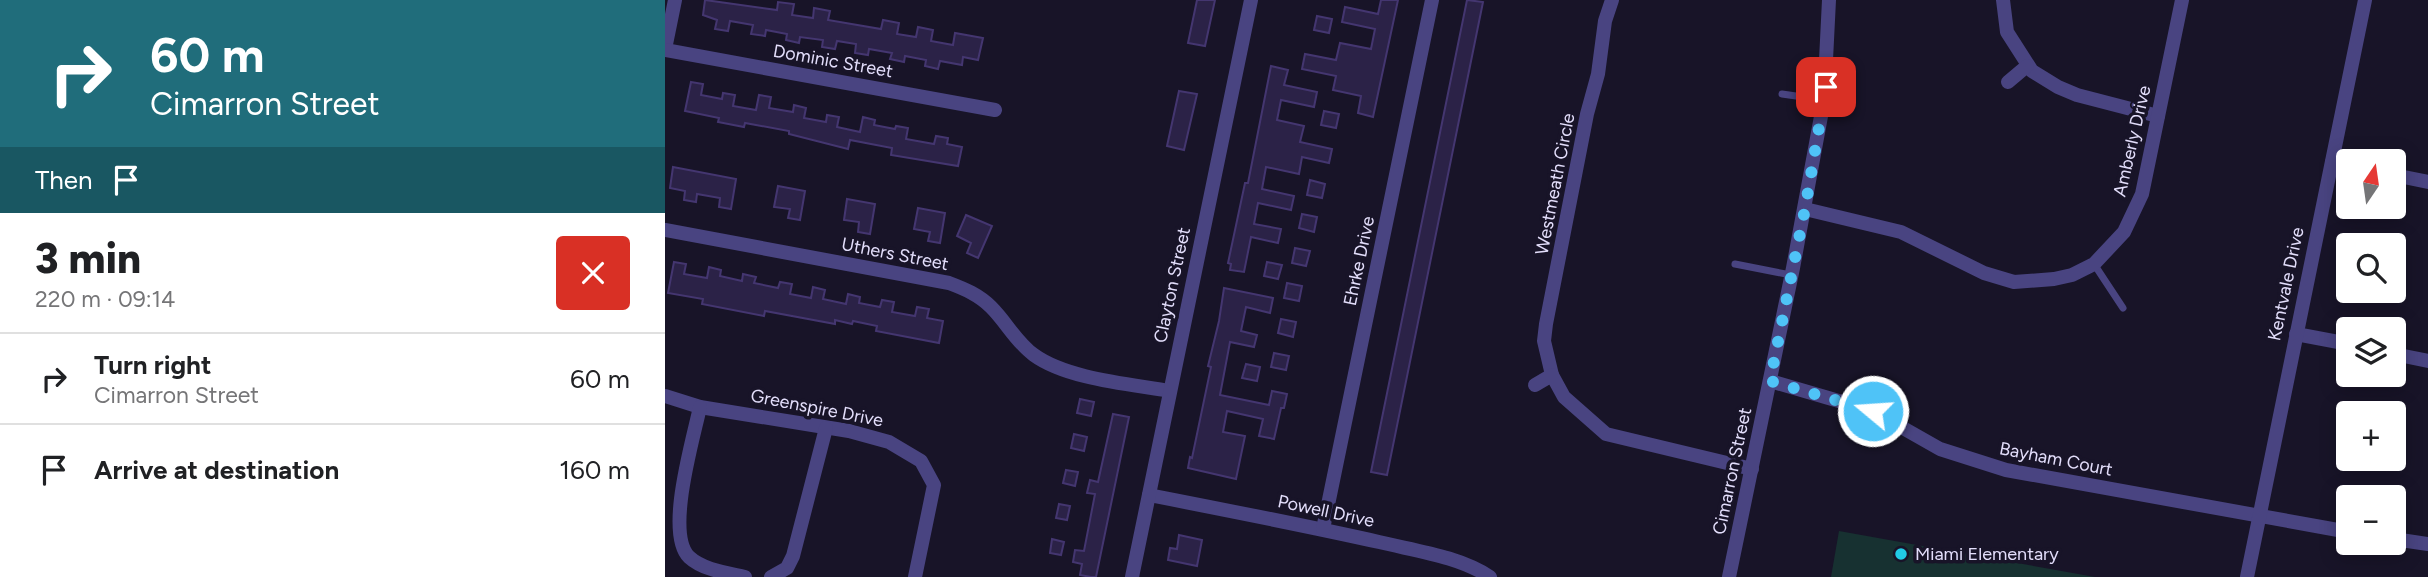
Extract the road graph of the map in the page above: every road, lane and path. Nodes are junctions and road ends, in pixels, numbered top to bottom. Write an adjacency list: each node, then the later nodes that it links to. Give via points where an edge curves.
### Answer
1 (675, 0): 9 (street)
2 (1251, 0): 33 (street, Clayton Street)
3 (1432, 0): 40 (street, Ehrke Drive)
4 (1612, 0): 30 (street, Westmeath Circle, via 1546,324 1544,341)
5 (1829, 0): 13 (street, Cimarron Street)
6 (2003, 0): 10 (street, via 2007,32)
7 (2182, 0): 15 (street, Amberly Drive)
8 (2365, 0): 16 (street, Kentvale Drive)
9 (665, 49): 14 (street, Dominic Street)
10 (2027, 66): 11 (street); 15 (street, via 2077,95)
11 (2008, 82)
12 (1782, 94): 13 (lane)
13 (1824, 100): 20 (street, Cimarron Street)
14 (995, 110)
15 (2158, 116): 23 (street, Amberly Drive, via 2137,208 2124,232)
16 (2332, 162): 17 (street); 26 (street, Kentvale Drive)
17 (2336, 163)
18 (2406, 177): 19 (street)
19 (2428, 182)
20 (1805, 209): 23 (street, Amberly Drive, via 1901,232 1984,273 2014,282 2072,275); 24 (street, Cimarron Street)
21 (665, 230): 33 (street, Uthers Street, via 949,283 981,298 1015,338 1046,363)
22 (1735, 264): 24 (lane)
23 (2094, 264): 25 (lane)
24 (1791, 275): 31 (street, Cimarron Street)
25 (2123, 308)
26 (2296, 334): 27 (street); 39 (street, Kentvale Drive)
27 (2336, 342)
28 (2406, 356): 29 (street)
29 (2428, 361)
30 (1552, 375): 32 (street); 37 (street, Westmeath Circle, via 1564,397 1606,434)
31 (1770, 381): 37 (street, Cimarron Street); 39 (street, Bayham Court, via 1873,411 1940,449 2005,470)
32 (1535, 385)
33 (1170, 391): 38 (street, Clayton Street)
34 (665, 396): 35 (street, Greenspire Drive)
35 (701, 407): 36 (street, Greenspire Drive); 44 (street, via 678,507 679,542 686,556 699,564)
36 (827, 428): 45 (street, via 793,556 787,568); 46 (street, Greenspire Drive, via 889,442 921,461 934,485)
37 (1752, 469): 49 (street, Cimarron Street)
38 (1149, 495): 40 (street, Powell Drive); 47 (street, Clayton Street)
39 (2258, 517): 41 (street, Bayham Court); 50 (street, Kentvale Drive)
40 (1323, 529): 48 (street, Powell Drive, via 1439,556)
41 (2336, 530)
42 (2406, 541): 43 (street)
43 (2428, 544)
44 (736, 576)
45 (771, 577)
46 (915, 577)
47 (1132, 577)
48 (1490, 577)
49 (1729, 577)
50 (2246, 577)

